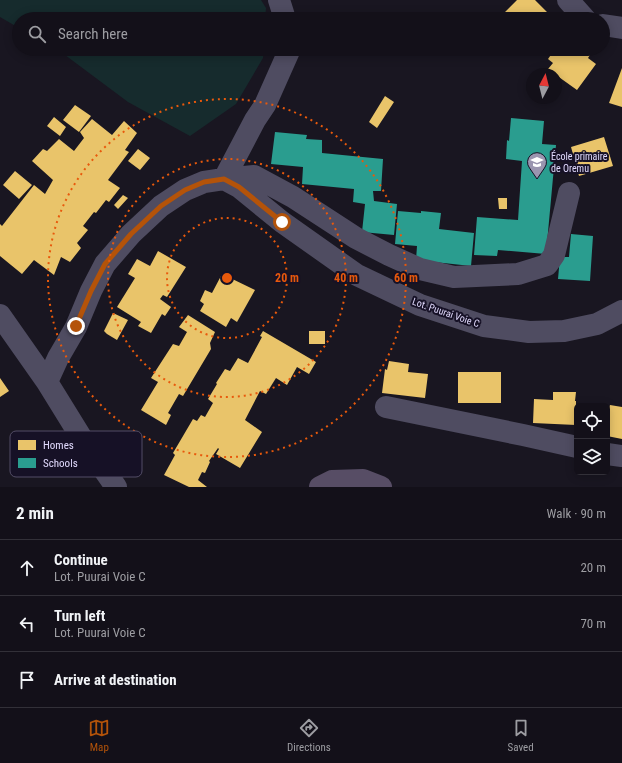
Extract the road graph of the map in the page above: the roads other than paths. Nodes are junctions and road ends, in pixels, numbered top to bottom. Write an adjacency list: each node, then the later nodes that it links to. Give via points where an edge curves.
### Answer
1 (279, 0): 3 (street)
2 (568, 0): 4 (street)
3 (283, 12)
4 (579, 12)
5 (610, 26): 6 (street)
6 (622, 28)
7 (287, 56): 8 (street, via 265,105)
8 (224, 179): 9 (street, via 254,176 389,255 420,269 454,277 518,274 547,265 554,255); 10 (street, Lot. Puurai Voie C, via 239,187 282,222 357,275 420,305 484,326 529,332 564,331 597,324); 12 (street, via 204,182 185,190 161,206 131,234 105,264)
9 (569, 193)
10 (622, 312)
11 (0, 315): 12 (street)
12 (47, 382): 14 (street)
13 (386, 407): 15 (street)
14 (77, 431)
15 (574, 446)
16 (610, 454): 17 (street)
17 (622, 456)
18 (109, 477): 19 (street)
19 (116, 487)
20 (320, 487): 21 (main road, via 332,481 363,480)
21 (381, 487)

